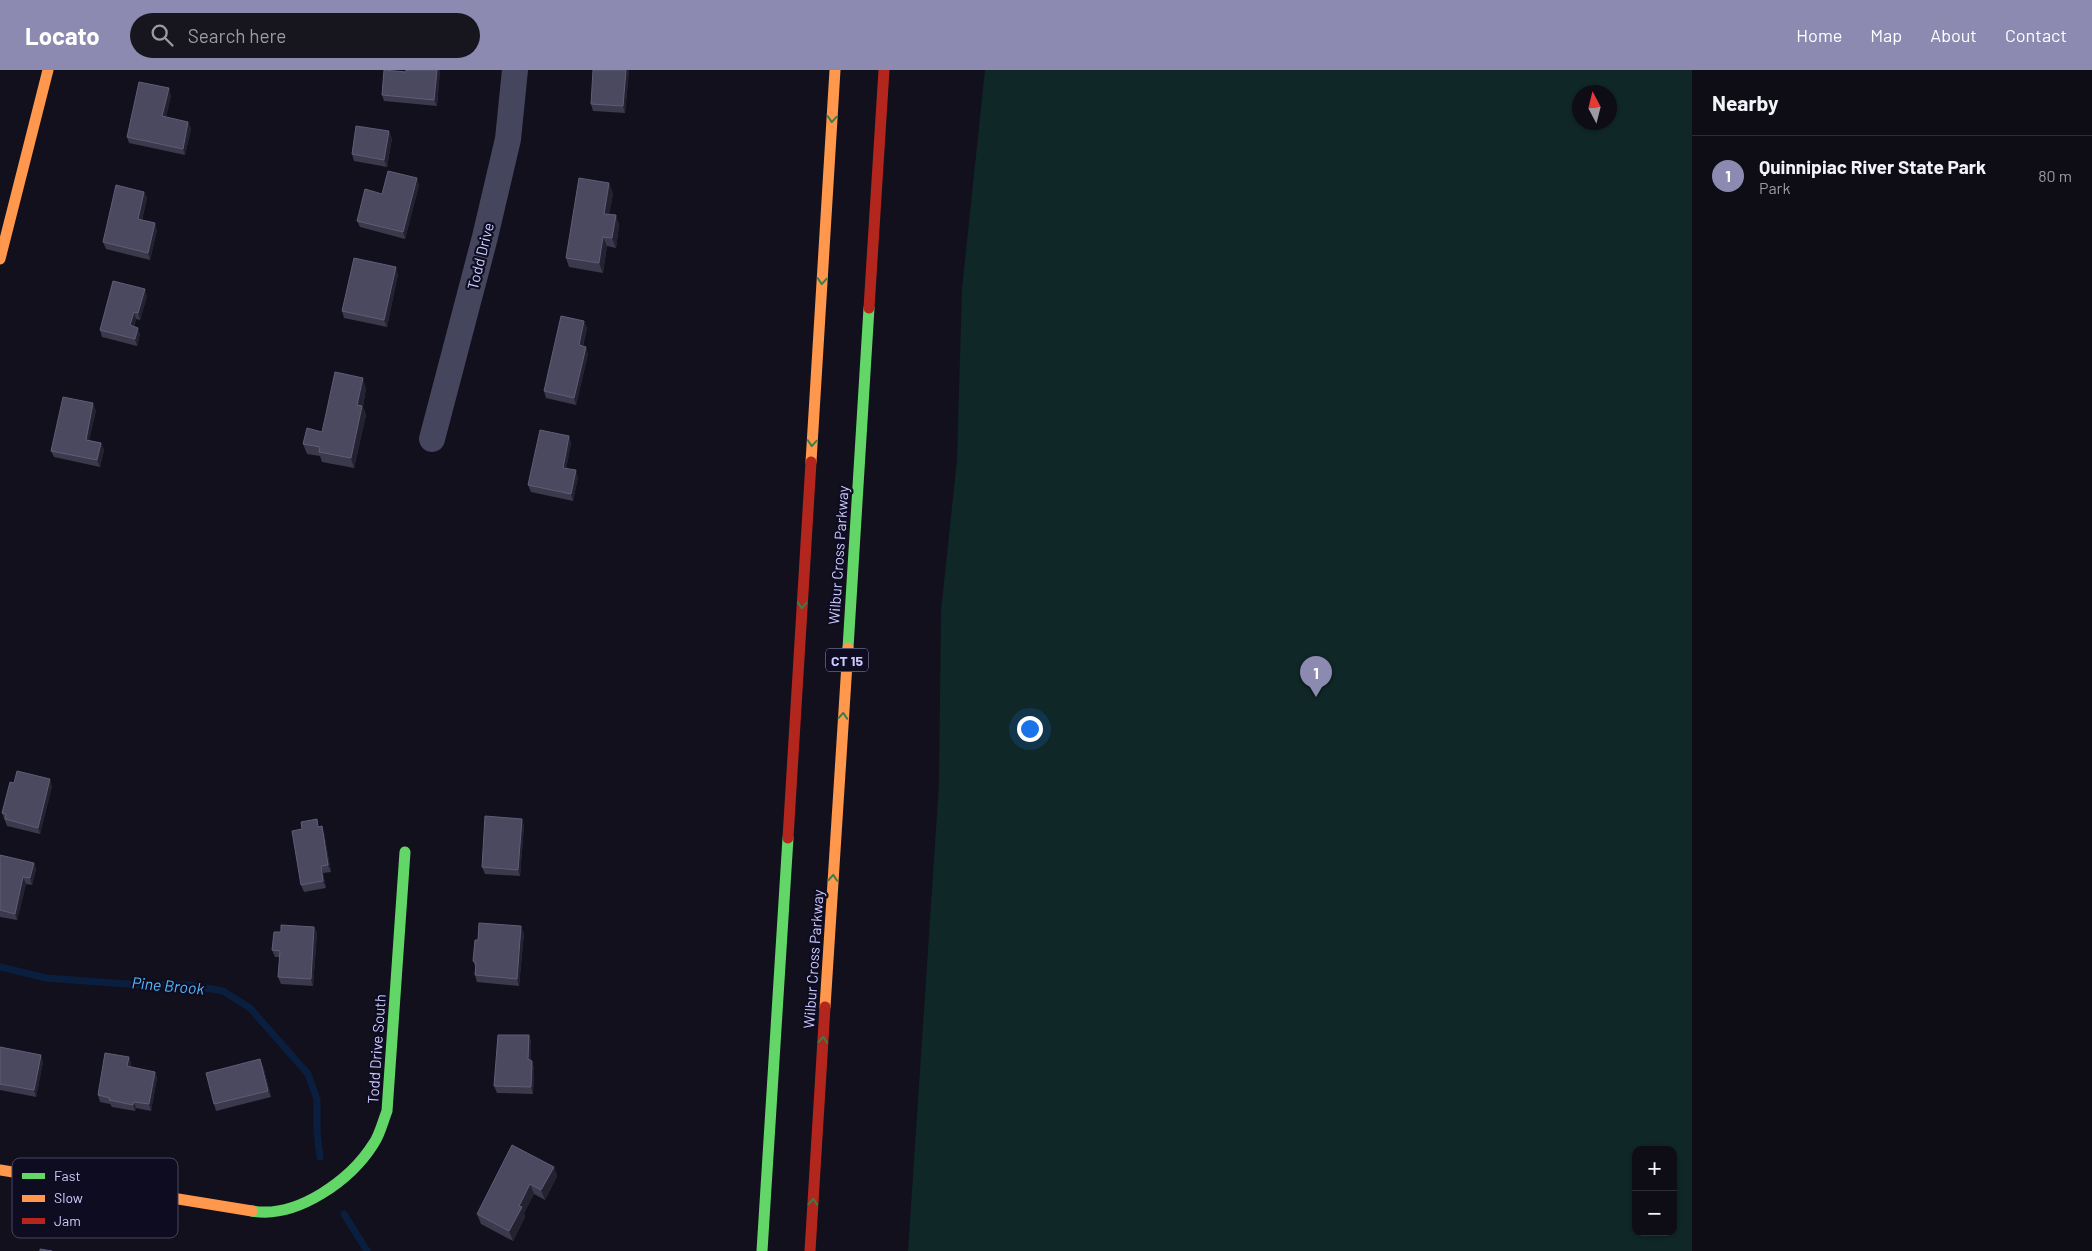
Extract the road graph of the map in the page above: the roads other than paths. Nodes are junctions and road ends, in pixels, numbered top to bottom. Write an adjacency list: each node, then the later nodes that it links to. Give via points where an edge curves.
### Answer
1 (48, 70): 5 (main road)
2 (515, 70): 6 (street, Todd Drive, via 506,148)
3 (834, 70): 9 (main road, one-way to 9)
4 (884, 70): 10 (main road, Wilbur Cross Parkway / CT 15, one-way to 4)
5 (1, 249)
6 (432, 439)
7 (405, 852): 8 (main road, Todd Drive South, via 387,1111 374,1144 351,1172 330,1190 302,1205 261,1213)
8 (178, 1199)
9 (762, 1251)
10 (810, 1251)

